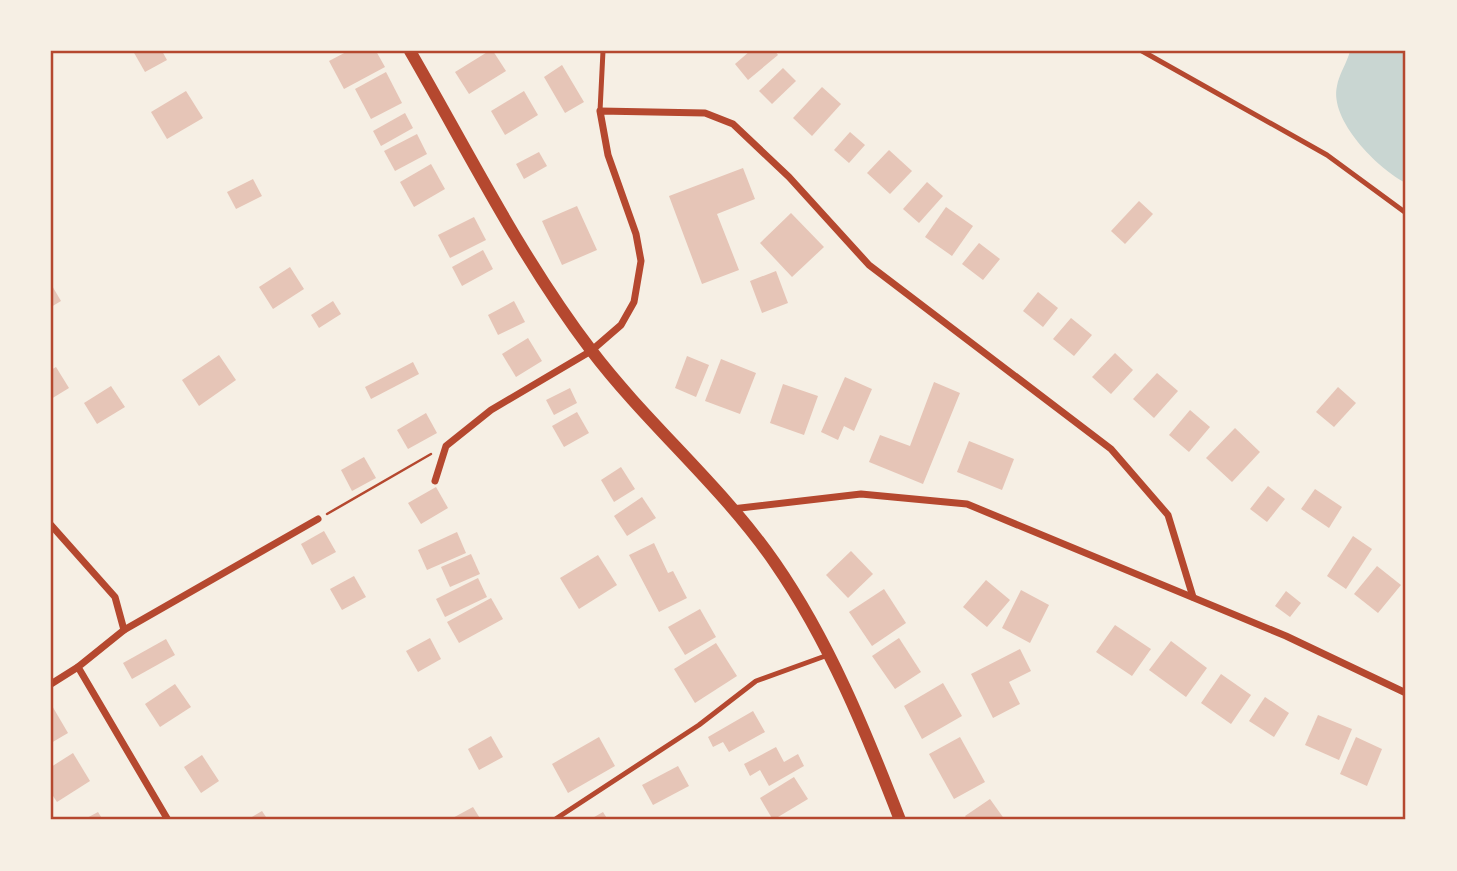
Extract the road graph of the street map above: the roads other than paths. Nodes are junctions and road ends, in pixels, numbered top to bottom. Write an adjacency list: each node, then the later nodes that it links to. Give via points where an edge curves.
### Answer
1 (410, 51): 6 (street, via 545,284)
2 (603, 51): 4 (lane)
3 (1142, 51): 5 (lane, via 1327,155)
4 (600, 111): 6 (street, via 608,155 641,261 635,302 621,324); 11 (street, via 705,113 733,124 789,177 869,265 1111,449 1168,515)
5 (1406, 213)
6 (591, 351): 7 (street, via 491,410 446,446); 8 (street)
7 (435, 481)
8 (732, 509): 11 (street, via 860,494 967,504); 13 (street, via 775,562)
9 (318, 519): 12 (street)
10 (51, 525): 12 (street, via 115,597)
11 (1193, 597): 16 (street)
12 (124, 630): 14 (street)
13 (828, 655): 18 (lane, via 756,681 699,725); 19 (street)
14 (78, 667): 15 (street); 17 (street)
15 (51, 684)
16 (1406, 693)
17 (168, 820)
18 (554, 820)
19 (900, 820)

